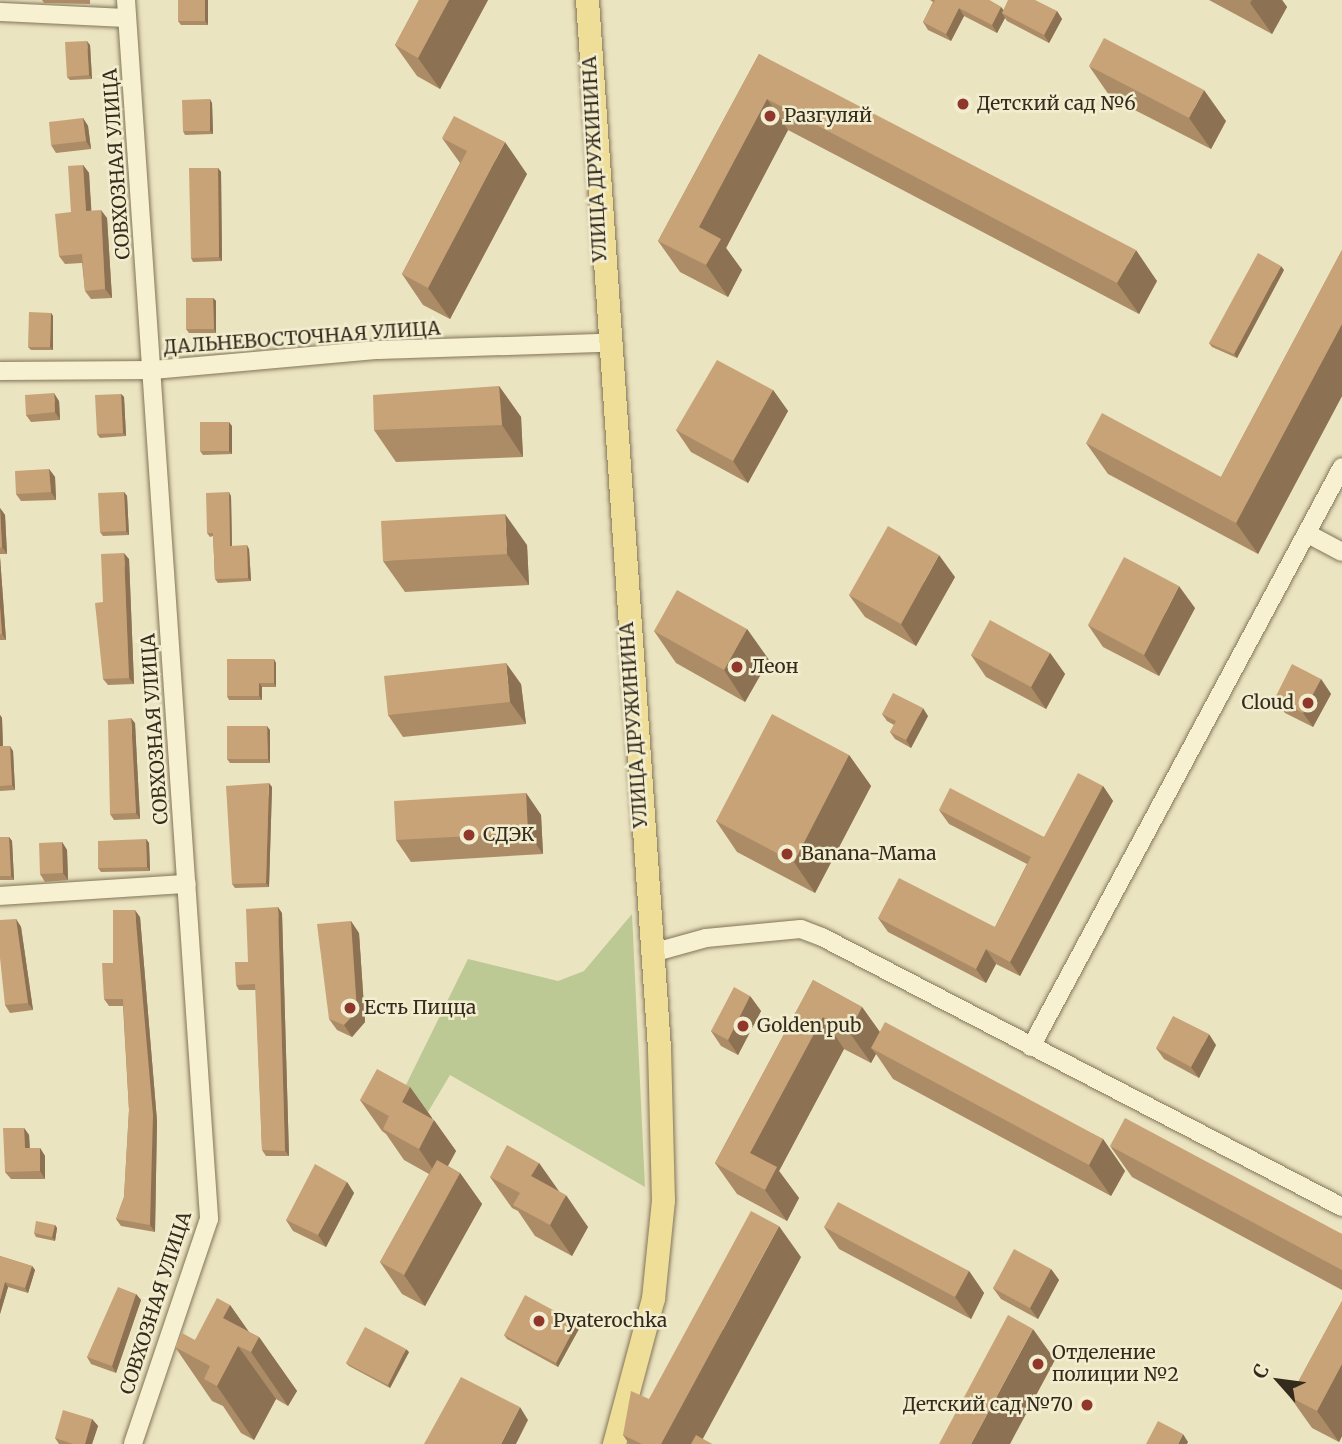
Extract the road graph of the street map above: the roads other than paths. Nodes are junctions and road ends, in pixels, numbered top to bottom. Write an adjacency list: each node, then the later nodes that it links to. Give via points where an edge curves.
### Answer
1 (587, 0): 4 (main road, УЛИЦА ДРУЖИНИНА)
2 (127, 9): 3 (street); 5 (street, СОВХОЗНАЯ УЛИЦА)
3 (0, 12)
4 (606, 343): 5 (street, ДАЛЬНЕВОСТОЧНАЯ УЛИЦА, via 378,350); 12 (main road, УЛИЦА ДРУЖИНИНА)
5 (153, 370): 6 (street, ДАЛЬНЕВОСТОЧНАЯ УЛИЦА); 10 (street, СОВХОЗНАЯ УЛИЦА)
6 (0, 371)
7 (1342, 467): 8 (street)
8 (1308, 534): 9 (street); 13 (street)
9 (1342, 552)
10 (187, 884): 11 (street); 15 (street, СОВХОЗНАЯ УЛИЦА, via 209,1219)
11 (0, 896)
12 (652, 953): 13 (street, via 706,938 801,929); 16 (main road, УЛИЦА ДРУЖИНИНА, via 660,1245 653,1298)
13 (1031, 1047): 14 (street)
14 (1342, 1207)
15 (133, 1444)
16 (614, 1444)

